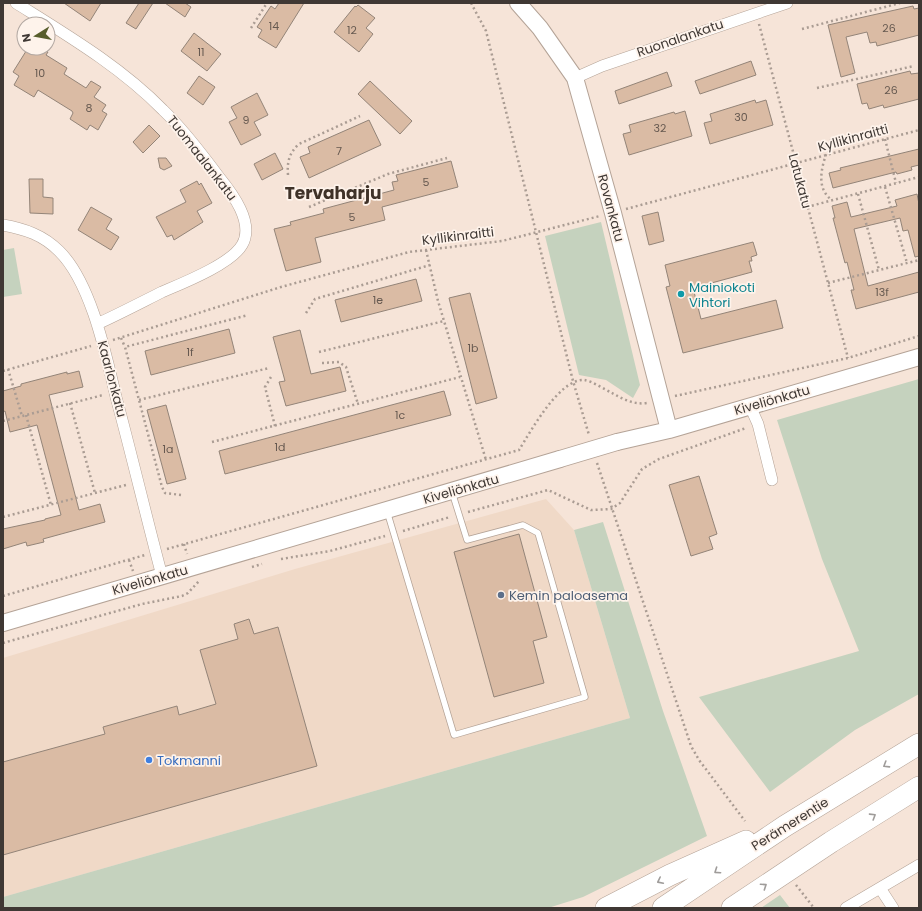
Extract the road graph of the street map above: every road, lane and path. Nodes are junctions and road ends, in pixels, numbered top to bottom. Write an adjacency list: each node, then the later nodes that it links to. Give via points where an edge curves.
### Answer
1 (16, 3): 40 (street, Tuomaalankatu, via 109,65 162,108 200,152 243,213 244,241 237,251 203,274)
2 (267, 3): 8 (path)
3 (471, 3): 30 (path, via 486,31)
4 (518, 3): 11 (main road, Rovankatu, via 540,28)
5 (787, 3): 7 (street, Ruonalankatu)
6 (900, 3): 9 (path)
7 (755, 8): 11 (street, Ruonalankatu); 19 (path, Latukatu)
8 (251, 28)
9 (802, 29)
10 (914, 66): 12 (path)
11 (575, 78): 28 (main road, Rovankatu)
12 (818, 88)
13 (360, 116): 20 (path, via 299,144 292,150 288,160)
14 (919, 130): 15 (path, Kyllikinraitti)
15 (885, 139): 17 (path, Kyllikinraitti); 22 (path)
16 (831, 140): 17 (path)
17 (826, 155): 19 (path, Kyllikinraitti); 25 (path, via 821,174 822,188)
18 (447, 158): 26 (path, via 388,174)
19 (796, 164): 27 (path, Latukatu); 28 (path, Kyllikinraitti)
20 (288, 175)
21 (919, 177): 22 (path)
22 (896, 183): 23 (path)
23 (885, 186): 24 (path); 33 (path)
24 (858, 194): 25 (path); 35 (path)
25 (832, 201): 27 (path)
26 (309, 208)
27 (807, 208): 36 (path, Latukatu)
28 (613, 213): 30 (path, Kyllikinraitti); 67 (main road, Rovankatu)
29 (3, 225): 40 (street, Kaarlonkatu, via 24,229 43,238 60,252 78,278)
30 (537, 232): 31 (path, Kyllikinraitti, via 502,240); 54 (path)
31 (426, 250): 34 (path); 42 (path, Kyllikinraitti, via 409,252 281,288)
32 (919, 260): 33 (path)
33 (907, 263): 35 (path)
34 (430, 265): 37 (path, via 315,299); 39 (path)
35 (880, 270): 36 (path)
36 (828, 283): 47 (path, Latukatu)
37 (306, 312)
38 (248, 314): 44 (path)
39 (444, 321): 45 (path); 53 (path)
40 (97, 324): 43 (street, Kaarlonkatu)
41 (919, 336): 47 (path)
42 (121, 338): 43 (path, Kyllikinraitti); 44 (path)
43 (103, 343): 50 (path, Kyllikinraitti); 55 (street, Kaarlonkatu)
44 (125, 346): 57 (path)
45 (319, 352)
46 (919, 357): 61 (main road, Kiveliönkatu)
47 (848, 358): 56 (path)
48 (322, 363): 59 (path, via 339,362 346,367)
49 (269, 368): 57 (path)
50 (8, 369): 51 (path, Kyllikinraitti); 63 (path)
51 (3, 371)
52 (271, 377): 66 (path, via 265,387)
53 (460, 377): 59 (path); 71 (path)
54 (573, 381): 60 (path, via 585,380 630,402); 68 (path); 71 (path, via 562,390 540,418 519,450)
55 (115, 392): 58 (path); 73 (street, Kaarlonkatu)
56 (682, 394)
57 (139, 400): 76 (path, via 162,487 170,495)
58 (70, 403): 62 (path); 75 (path)
59 (358, 404): 66 (path)
60 (642, 404)
61 (750, 406): 65 (street); 67 (main road, Kiveliönkatu)
62 (26, 415): 63 (path); 77 (path)
63 (22, 416): 64 (path)
64 (3, 421)
65 (758, 424): 72 (street); 78 (path, via 658,459 642,469 620,503)
66 (275, 426): 69 (path)
67 (669, 430): 74 (main road, Kiveliönkatu, bridge, via 617,442)
68 (590, 438)
69 (212, 442)
70 (596, 459): 78 (path)
71 (486, 460): 83 (path)
72 (772, 480)
73 (138, 482): 75 (path); 90 (street, Kaarlonkatu)
74 (452, 491): 79 (main road, Kiveliönkatu); 80 (lane)
75 (95, 493): 77 (path)
76 (181, 495)
77 (51, 505): 81 (path)
78 (611, 509): 80 (path, via 591,510 548,490); 97 (path, via 691,746)
79 (387, 510): 82 (lane); 90 (main road, Kiveliönkatu)
80 (459, 515): 82 (path); 82 (lane, via 467,540 523,525 538,533 585,697 454,735)
81 (3, 518)
82 (394, 534): 87 (path, via 330,551)
83 (184, 544): 84 (path); 86 (path)
84 (166, 549)
85 (146, 555): 92 (path)
86 (189, 558)
87 (274, 560)
88 (268, 562): 89 (path)
89 (249, 568)
90 (162, 576): 93 (main road, Kiveliönkatu)
91 (204, 577): 94 (path, via 182,596 142,604)
92 (3, 596)
93 (3, 623)
94 (3, 643)
95 (919, 744): 98 (highway, Perämerentie, one-way to 98)
96 (919, 788): 104 (highway, one-way to 96, via 830,842)
97 (745, 821)
98 (785, 826): 102 (highway, one-way to 102, via 728,848); 103 (highway, Perämerentie, one-way to 103)
99 (919, 865): 101 (street)
100 (796, 885): 105 (path)
101 (880, 888): 106 (street); 107 (street)
102 (606, 908)
103 (663, 908)
104 (732, 908)
105 (814, 908)
106 (846, 908)
107 (893, 908)

